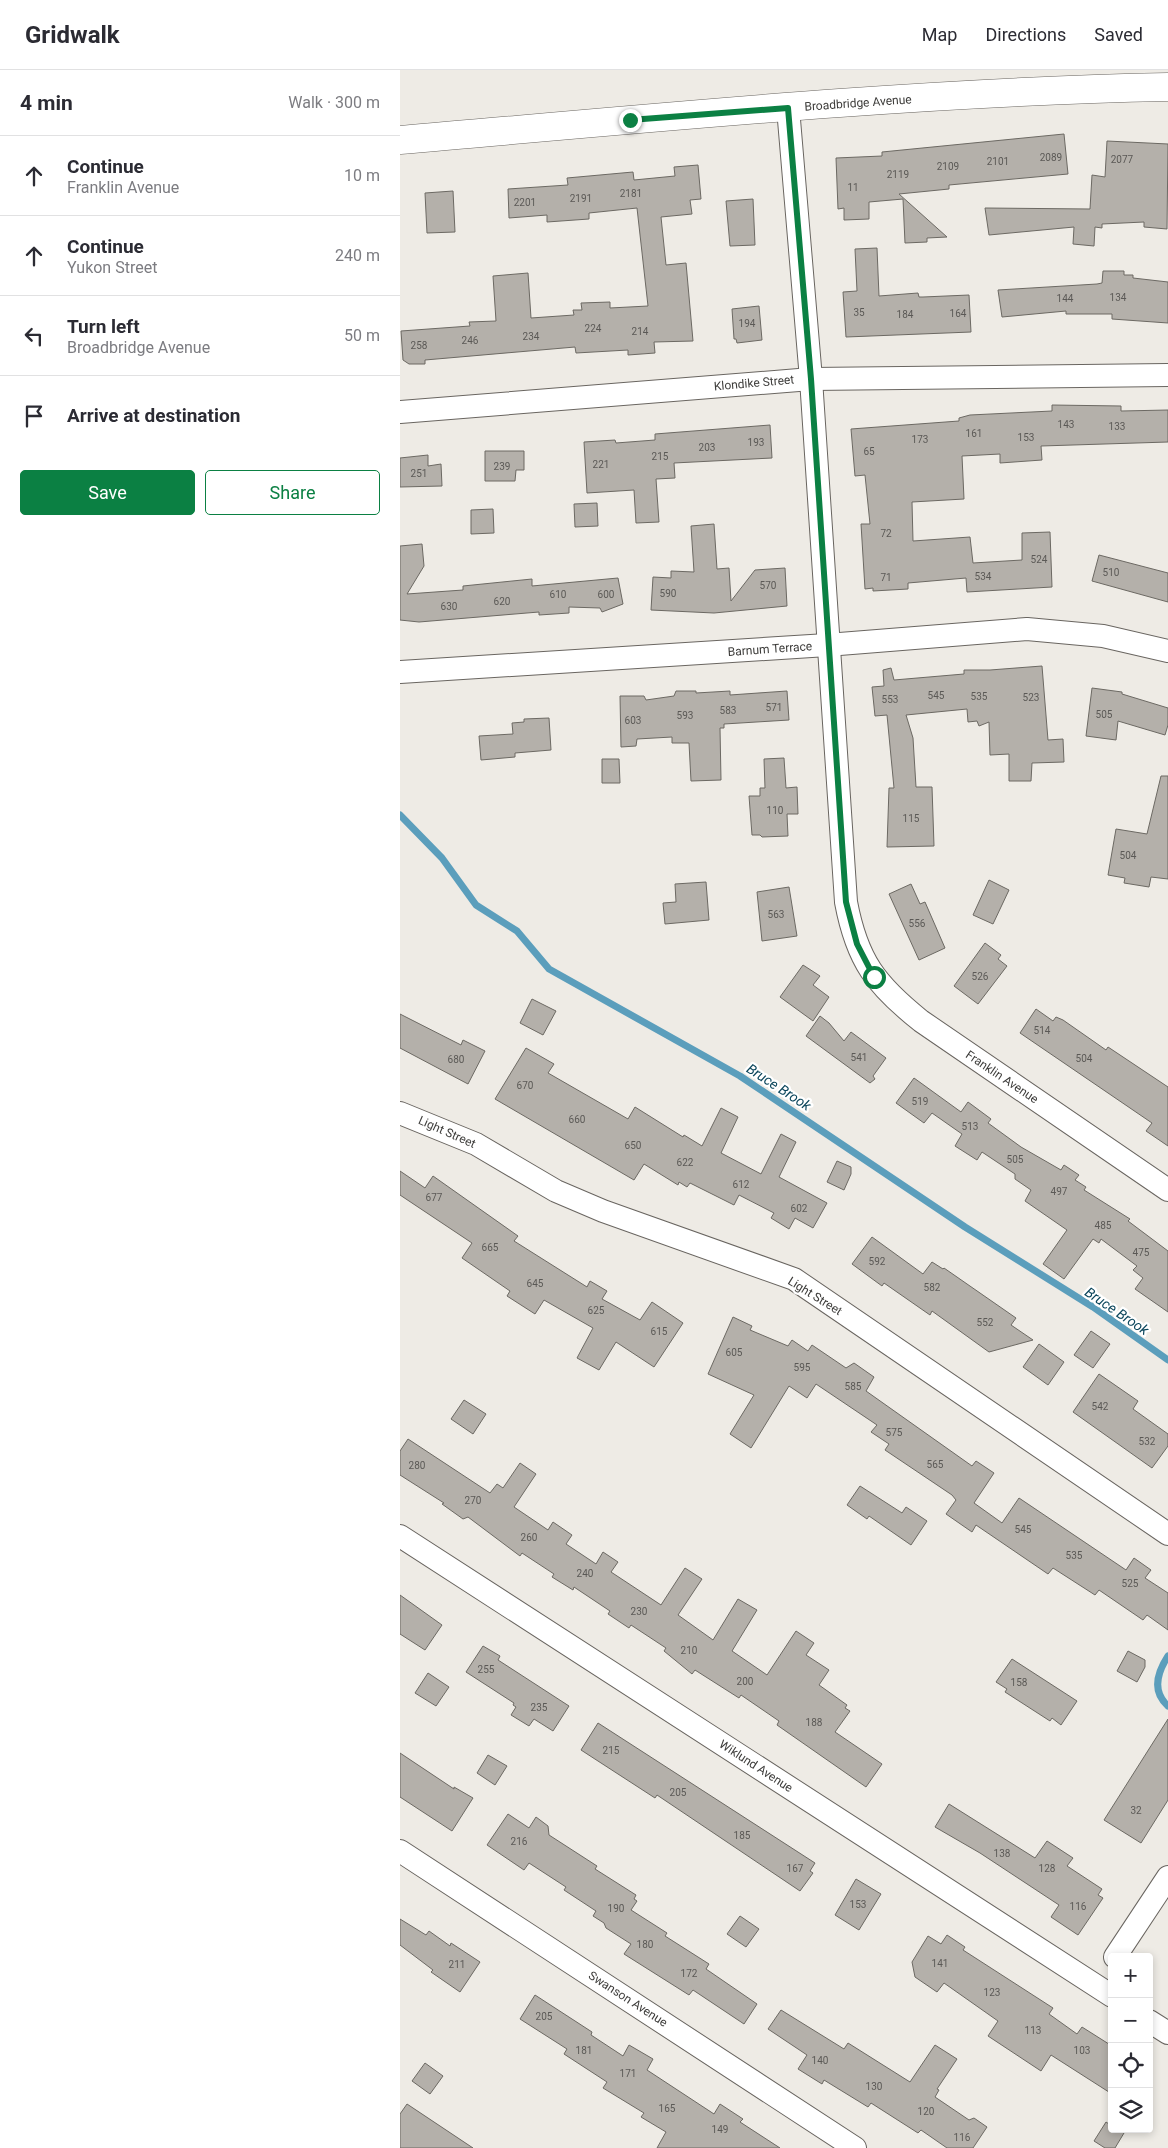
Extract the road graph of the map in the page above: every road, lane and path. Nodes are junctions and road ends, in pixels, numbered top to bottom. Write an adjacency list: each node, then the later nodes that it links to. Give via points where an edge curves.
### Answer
1 (1168, 87): 2 (main road, Broadbridge Avenue, via 1046,89)
2 (788, 108): 3 (main road, Broadbridge Avenue); 5 (street, Franklin Avenue)
3 (400, 140)
4 (1168, 375): 5 (street, Klondike Street)
5 (811, 379): 6 (street, Klondike Street); 7 (street, Franklin Avenue)
6 (400, 412)
7 (827, 645): 8 (street, Barnum Terrace, via 1027,629 1103,636); 9 (street, Barnum Terrace); 11 (street, Franklin Avenue, via 846,902 864,961 884,990 910,1012)
8 (1168, 651)
9 (400, 672)
10 (400, 1113): 12 (street, Light Street, via 476,1144 556,1191 794,1280)
11 (1168, 1190)
12 (1168, 1534)
13 (400, 1536): 18 (street, Wiklund Avenue)
14 (400, 1851): 21 (street, Swanson Avenue)
15 (1168, 1877): 16 (street)
16 (1118, 1953)
17 (1108, 1976): 18 (street)
18 (1104, 1991)
19 (1153, 2024): 20 (street)
20 (1168, 2033)
21 (855, 2148)

